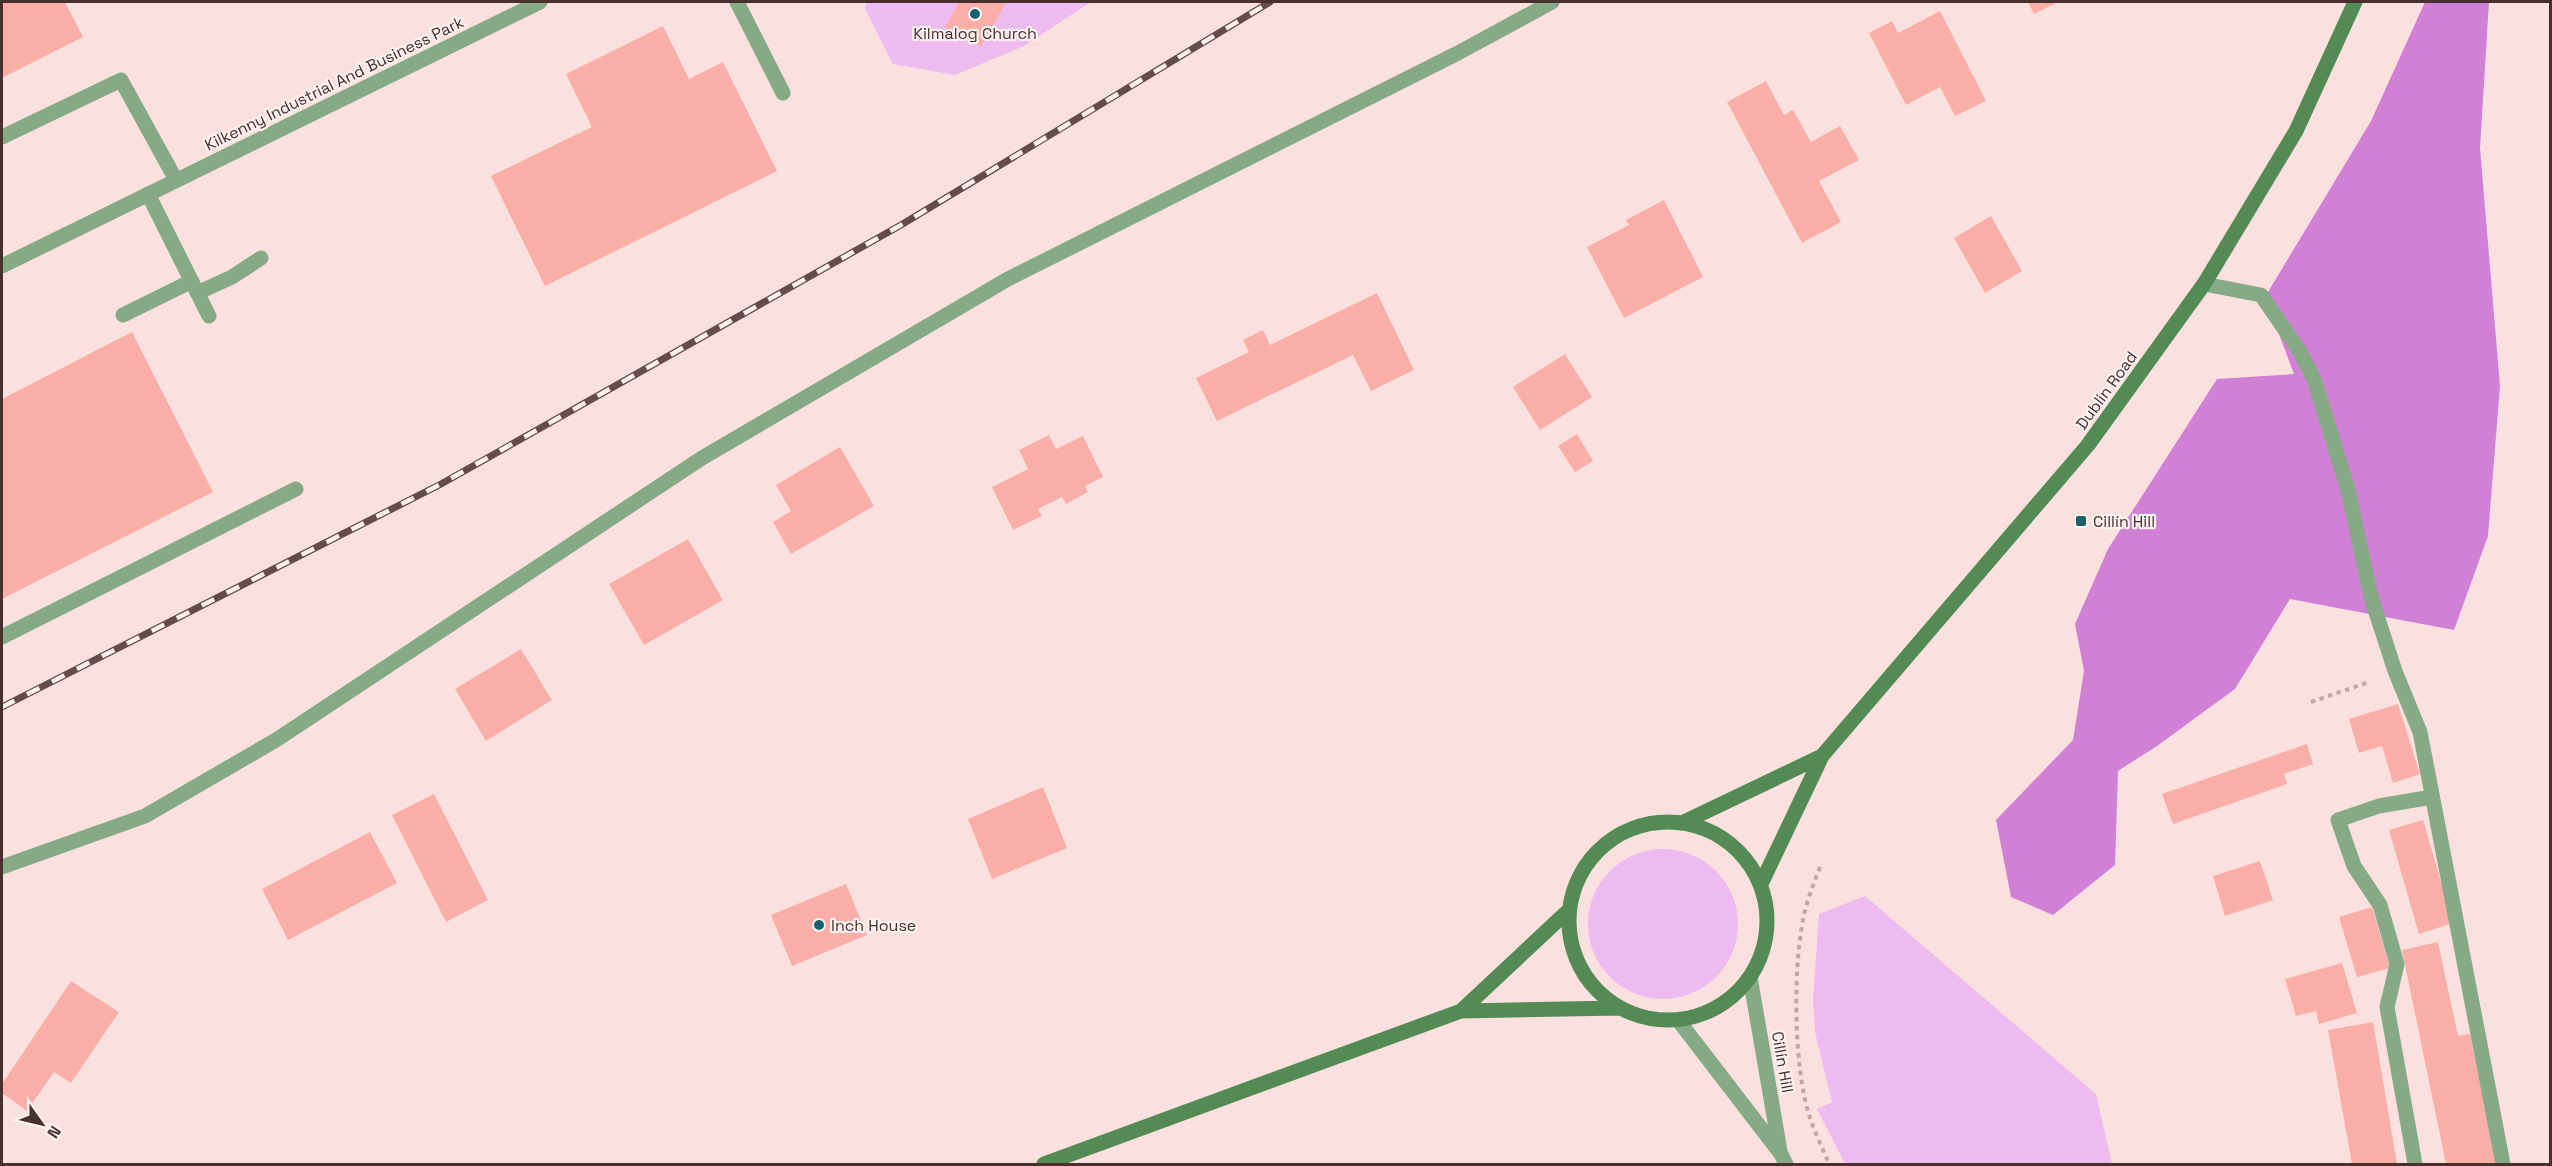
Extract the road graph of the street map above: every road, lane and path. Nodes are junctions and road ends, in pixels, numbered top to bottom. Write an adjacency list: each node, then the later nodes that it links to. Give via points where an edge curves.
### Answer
1 (540, 2): 7 (street, Kilkenny Industrial And Business Park)
2 (737, 2): 5 (street)
3 (1552, 2): 22 (street, via 1008,279 702,458 276,740 145,816)
4 (2355, 2): 11 (main road, Dublin Road, via 2296,131)
5 (783, 93)
6 (2, 137): 7 (street, via 121,80)
7 (176, 180): 8 (street, Kilkenny Industrial And Business Park)
8 (148, 194): 10 (street, Kilkenny Industrial And Business Park); 12 (street)
9 (261, 258): 12 (street, via 232,278)
10 (2, 266)
11 (2204, 284): 17 (street, via 2261,295 2314,379 2348,490 2371,597); 19 (main road, Dublin Road, via 2088,445)
12 (195, 287): 13 (street); 14 (street)
13 (123, 315)
14 (209, 316)
15 (296, 489): 16 (street)
16 (2, 638)
17 (2395, 671): 18 (path); 20 (street, via 2420,732)
18 (2311, 702)
19 (1822, 756): 21 (main road); 24 (main road)
20 (2432, 797): 33 (street, via 2379,806 2338,820 2354,866 2380,905 2397,964 2387,1007); 34 (street)
21 (1684, 822): 24 (main road, via 1717,834 1743,855); 25 (main road, via 1652,822 1621,832 1596,852 1578,879)
22 (2, 867)
23 (1820, 867): 32 (path, via 1806,908 1799,950 1797,1033 1809,1116)
24 (1761, 885): 26 (main road, via 1767,927 1764,948)
25 (1569, 910): 27 (main road, via 1570,939 1579,967 1596,990); 28 (main road)
26 (1750, 977): 29 (main road, via 1737,994 1719,1007); 30 (street, Cillín Hill)
27 (1619, 1008): 28 (main road); 29 (main road, via 1647,1018)
28 (1461, 1011): 31 (main road)
29 (1678, 1020): 30 (street, Cillín Hill)
30 (1783, 1159)
31 (1044, 1164)
32 (1829, 1164)
33 (2415, 1164)
34 (2504, 1164)

